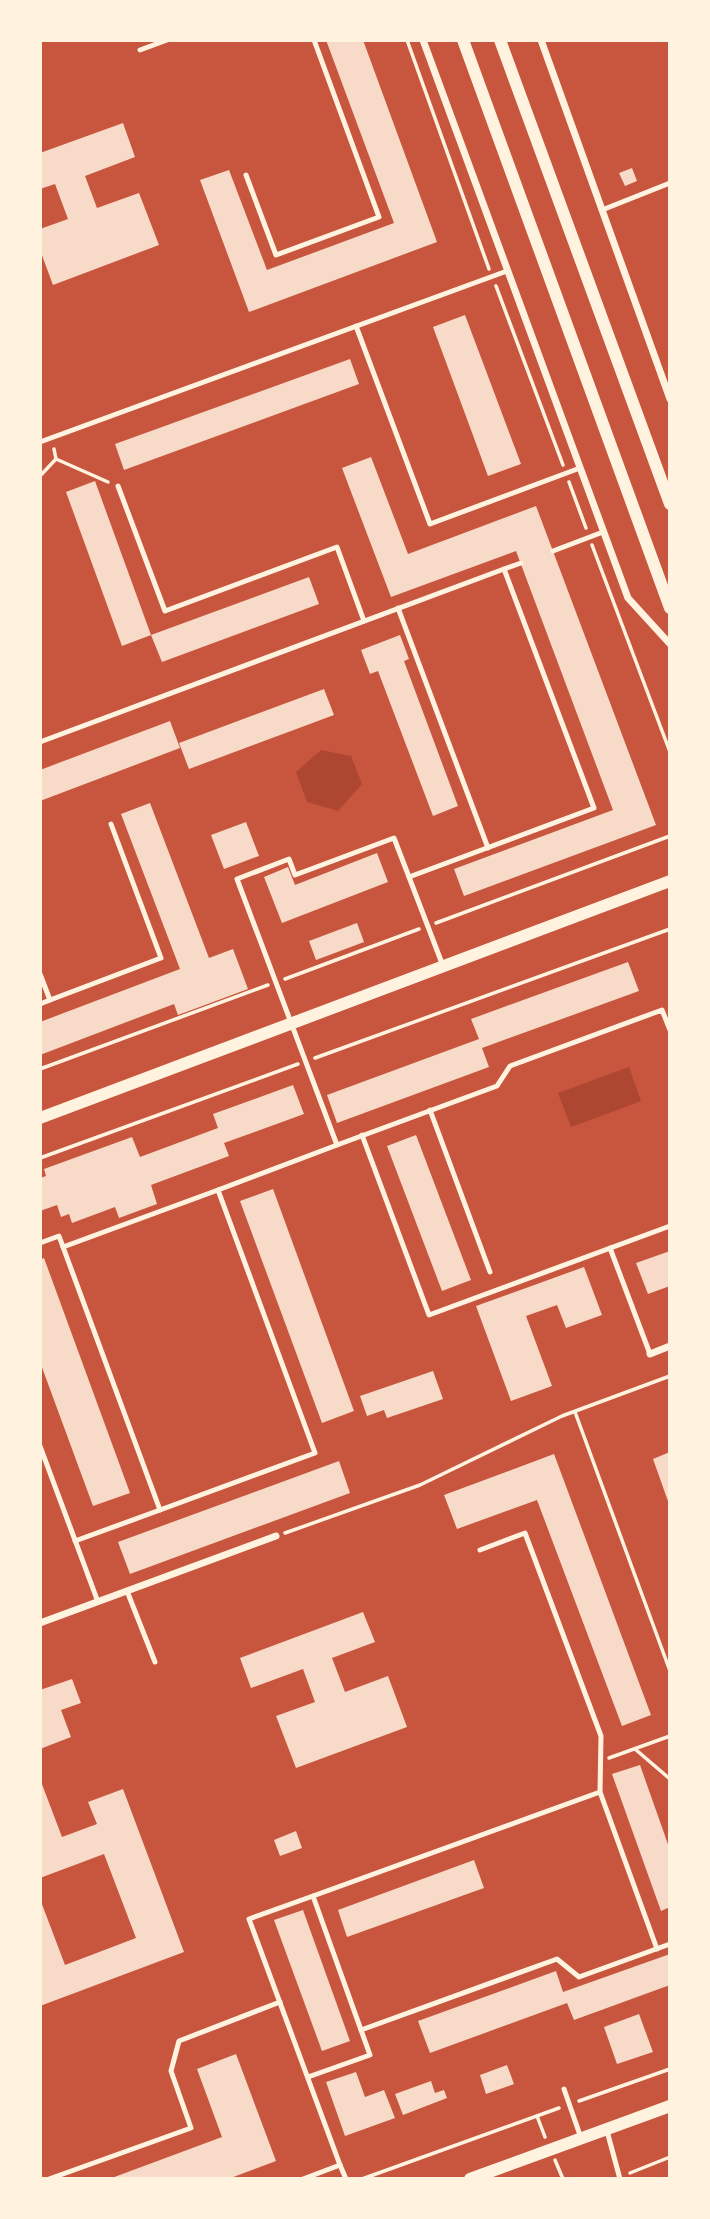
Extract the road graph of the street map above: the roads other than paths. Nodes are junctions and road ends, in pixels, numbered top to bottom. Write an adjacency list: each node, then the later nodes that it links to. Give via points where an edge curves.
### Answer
1 (167, 40): 7 (lane)
2 (314, 40): 8 (lane, via 379,217 276,255)
3 (423, 40): 11 (street)
4 (463, 40): 23 (street)
5 (500, 40): 17 (street)
6 (541, 40): 10 (street)
7 (140, 50)
8 (246, 175)
9 (670, 183): 10 (lane)
10 (601, 209): 13 (street)
11 (507, 271): 12 (lane); 15 (street)
12 (356, 326): 14 (lane); 15 (lane, via 429,524)
13 (670, 399)
14 (40, 442)
15 (580, 468): 18 (street)
16 (118, 486): 24 (lane, via 165,611 337,547)
17 (670, 504)
18 (603, 532): 19 (lane); 25 (street, via 628,598)
19 (553, 551)
20 (521, 563): 21 (lane)
21 (504, 569): 22 (lane); 28 (lane, via 594,808)
22 (398, 608): 24 (lane); 28 (lane)
23 (670, 608)
24 (364, 621): 26 (lane)
25 (670, 644)
26 (40, 742)
27 (111, 824): 33 (lane, via 161,958)
28 (488, 848): 29 (lane)
29 (409, 877): 31 (lane); 35 (lane, via 394,838 295,875 289,859 237,879)
30 (670, 881): 31 (street)
31 (443, 966): 35 (street)
32 (40, 974): 33 (lane)
33 (50, 1000): 34 (lane)
34 (40, 1004)
35 (292, 1023): 38 (street); 40 (lane)
36 (670, 1030): 37 (lane, via 662,1010 510,1066 497,1086)
37 (430, 1110): 39 (lane); 46 (lane)
38 (40, 1118)
39 (362, 1135): 40 (lane); 45 (lane, via 429,1315)
40 (337, 1145): 41 (lane)
41 (218, 1189): 44 (lane); 50 (lane, via 315,1453)
42 (670, 1226): 45 (lane)
43 (40, 1243): 44 (lane, via 59,1236)
44 (63, 1247): 50 (lane)
45 (610, 1248): 48 (lane)
46 (490, 1272)
47 (670, 1346): 48 (street)
48 (650, 1354)
49 (40, 1446): 52 (lane)
50 (160, 1510): 52 (lane)
51 (276, 1536): 54 (street)
52 (75, 1541): 55 (lane)
53 (480, 1550): 58 (lane, via 525,1533 601,1736)
54 (127, 1591): 55 (street); 57 (lane)
55 (98, 1602): 56 (street)
56 (40, 1623)
57 (155, 1662)
58 (600, 1792): 59 (lane); 61 (lane)
59 (313, 1896): 62 (lane, via 249,1919); 63 (lane)
60 (670, 1944): 61 (lane)
61 (657, 1949): 63 (lane, via 579,1977 557,1959)
62 (280, 2002): 64 (lane); 71 (lane, via 179,2041 171,2071 191,2128)
63 (361, 2030): 64 (lane, via 370,2055)
64 (308, 2077): 69 (lane)
65 (564, 2089): 68 (lane)
66 (670, 2106): 67 (street)
67 (607, 2129): 68 (street); 70 (lane)
68 (581, 2138): 74 (street)
69 (340, 2165): 72 (lane); 73 (lane)
70 (620, 2178)
71 (49, 2179)
72 (303, 2179)
73 (346, 2179)
74 (470, 2179)

